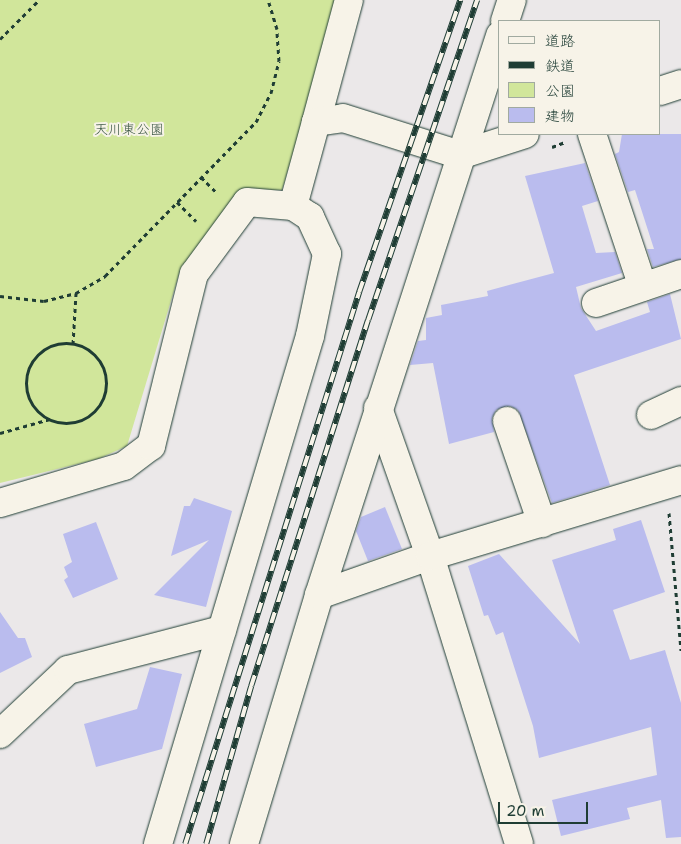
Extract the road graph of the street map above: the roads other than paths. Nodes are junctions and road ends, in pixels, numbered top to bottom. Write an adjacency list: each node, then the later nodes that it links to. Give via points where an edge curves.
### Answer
1 (349, 0): 7 (street)
2 (512, 0): 3 (street)
3 (505, 20)
4 (498, 42): 10 (street)
5 (681, 84): 6 (street)
6 (661, 91)
7 (316, 122): 10 (street, via 343,118); 11 (street)
8 (522, 135): 10 (street)
9 (592, 135): 13 (street)
10 (460, 155): 16 (street)
11 (294, 206): 20 (street, via 247,202 194,274 151,446 124,466); 24 (street, via 310,217 327,254 310,336)
12 (681, 274): 13 (street)
13 (643, 287): 14 (street)
14 (596, 303)
15 (681, 402): 17 (street)
16 (378, 408): 22 (street); 23 (street)
17 (651, 415)
18 (507, 420): 21 (street)
19 (674, 482): 21 (street)
20 (0, 503)
21 (542, 523): 22 (street)
22 (430, 556): 23 (street); 28 (street)
23 (319, 595): 27 (street)
24 (222, 630): 25 (street, via 68,670); 26 (street)
25 (0, 734)
26 (158, 844)
27 (244, 844)
28 (519, 844)

